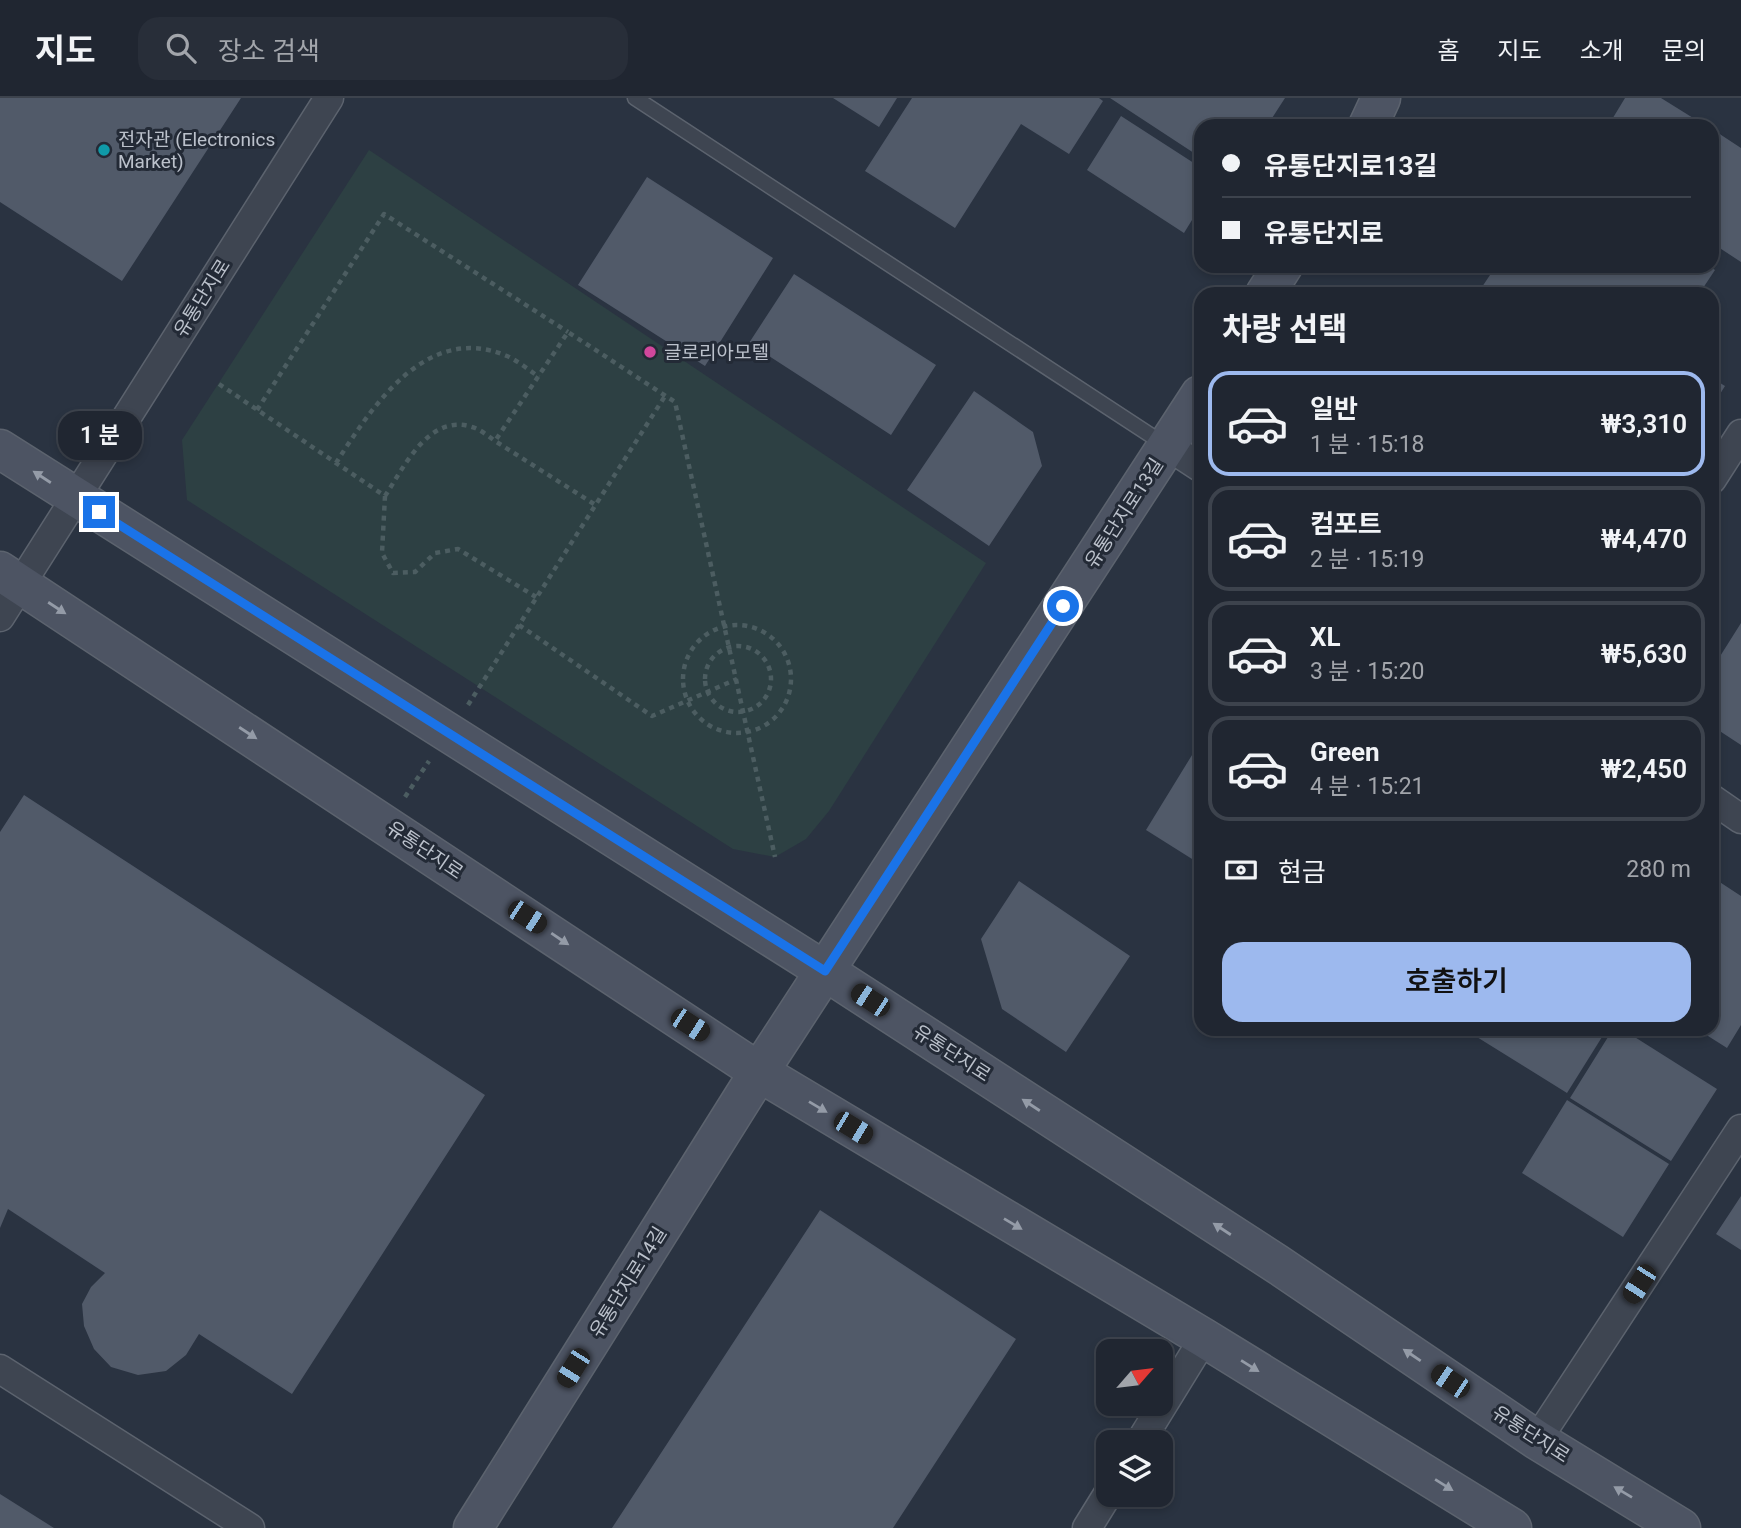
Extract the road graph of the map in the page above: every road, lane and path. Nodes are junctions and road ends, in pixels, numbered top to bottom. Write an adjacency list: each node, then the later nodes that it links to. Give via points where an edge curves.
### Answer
1 (329, 98): 19 (street, 유통단지로)
2 (635, 98): 13 (lane, 유통단지로13길)
3 (1381, 98): 4 (main road)
4 (1371, 119)
5 (568, 332): 6 (path); 8 (path); 10 (path, via 384,214)
6 (539, 377): 12 (path); 15 (path, via 508,356 474,347 441,351 388,392)
7 (219, 384): 10 (path)
8 (665, 396): 20 (path); 25 (path, via 675,402)
9 (1194, 405): 13 (main road, 유통단지로13길)
10 (257, 410): 15 (path)
11 (1741, 434): 17 (street)
12 (495, 441): 18 (path, via 472,427 437,429 420,444); 20 (path)
13 (1168, 446): 16 (street); 36 (main road, 유통단지로13길)
14 (0, 449): 19 (main road, 유통단지로, one-way to 14)
15 (335, 463): 18 (path)
16 (1194, 463)
17 (1719, 468)
18 (385, 496): 22 (path, via 382,552 393,573 415,572 435,552 458,549)
19 (75, 498): 21 (street, 유통단지로); 36 (main road, 유통단지로)
20 (594, 504): 22 (path)
21 (10, 578): 23 (street, 유통단지로); 37 (main road, 유통단지로, one-way to 37)
22 (536, 597): 24 (path)
23 (0, 617)
24 (519, 625): 28 (path); 30 (path, via 652,716)
25 (725, 625): 26 (path); 30 (path, via 695,643 687,658 682,675); 32 (path, via 743,624 767,634 785,652 791,670 785,706 773,720)
26 (730, 647): 27 (path); 29 (path, via 719,651 706,670); 31 (path, via 760,654 770,671 763,701)
27 (737, 679): 29 (path); 31 (path)
28 (480, 687)
29 (707, 692): 30 (path); 31 (path, via 723,709)
30 (688, 700): 32 (path, via 704,722 720,731)
31 (746, 712): 32 (path)
32 (749, 732): 35 (path)
33 (1719, 804): 34 (street)
34 (1741, 819)
35 (775, 857)
36 (825, 971): 37 (main road, 유통단지로13길); 42 (main road, 유통단지로, one-way to 36, via 1277,1264)
37 (759, 1072): 39 (main road, 유통단지로, one-way to 39); 45 (main road, 유통단지로14길)
38 (1741, 1129): 42 (street)
39 (1204, 1338): 41 (street); 47 (main road, 유통단지로, one-way to 47)
40 (0, 1369): 44 (street)
41 (1147, 1430)
42 (1537, 1440): 48 (main road, 유통단지로, one-way to 42)
43 (1100, 1507): 46 (street)
44 (250, 1528)
45 (474, 1528)
46 (1087, 1528)
47 (1512, 1528)
48 (1681, 1528)

